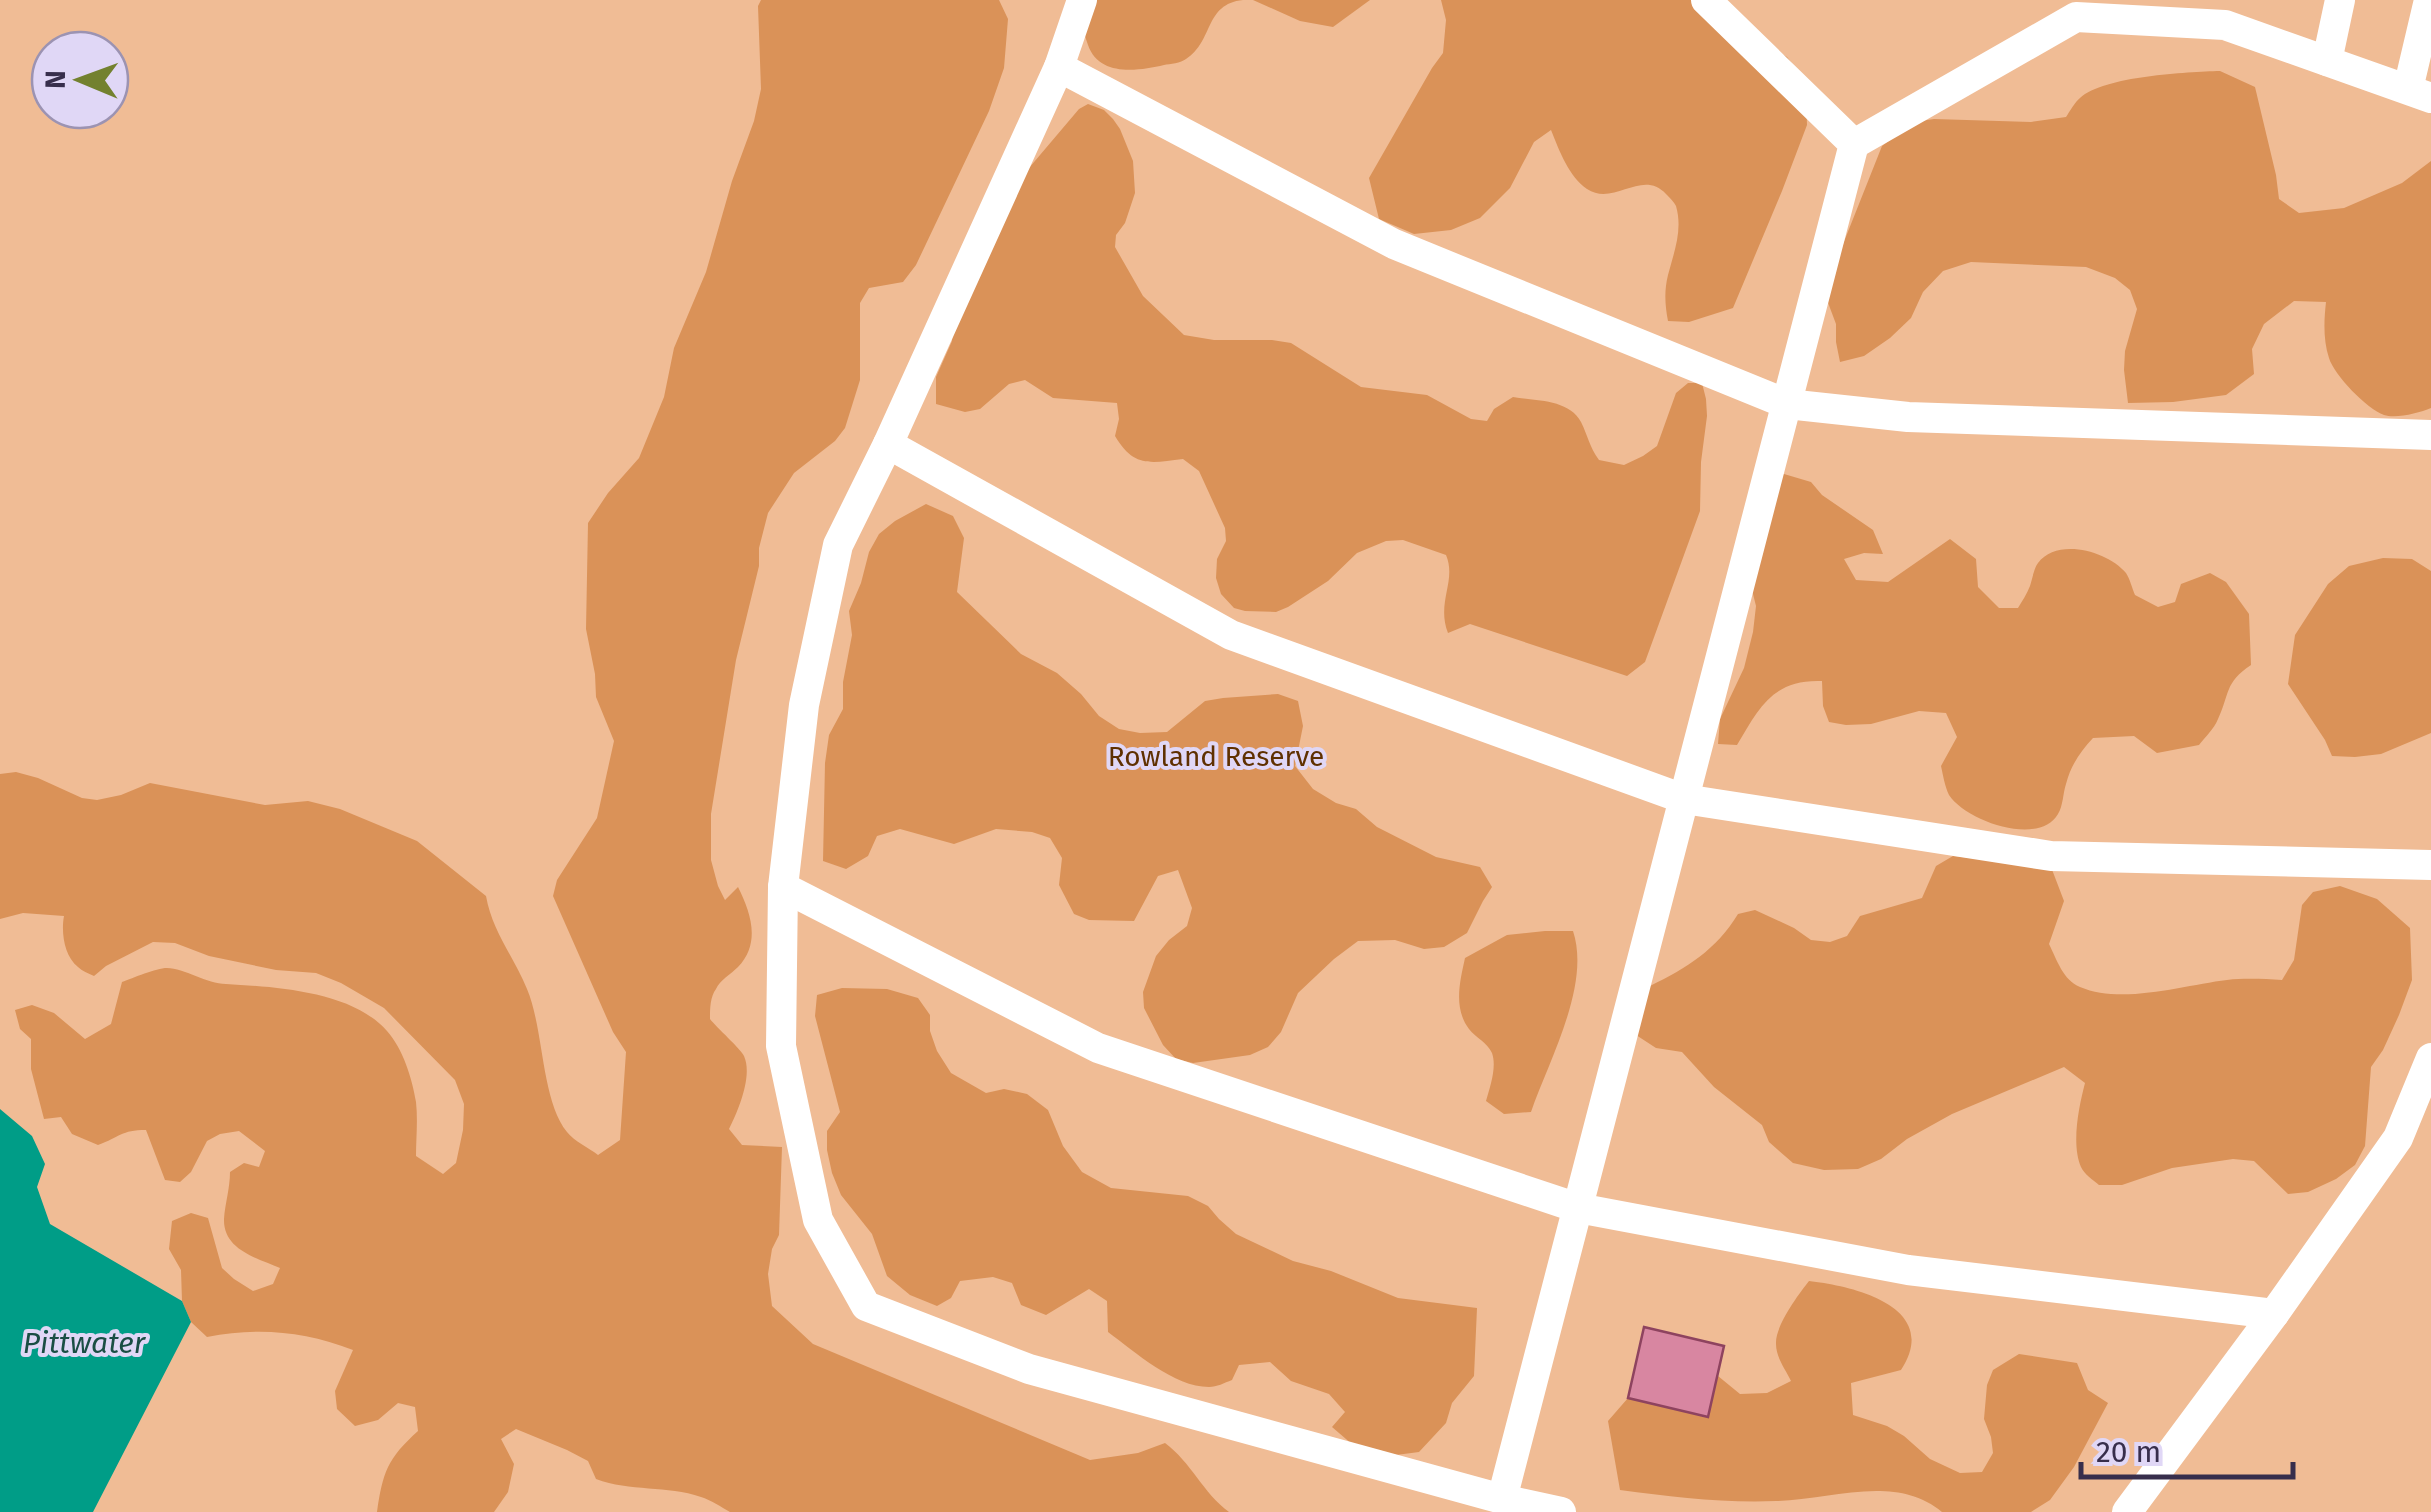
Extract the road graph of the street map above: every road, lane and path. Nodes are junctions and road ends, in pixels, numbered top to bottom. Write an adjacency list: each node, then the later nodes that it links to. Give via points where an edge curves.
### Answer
1 (1082, 0): 6 (lane)
2 (1706, 0): 8 (lane)
3 (2340, 0): 5 (lane)
4 (2430, 0): 7 (lane)
5 (2328, 62): 7 (lane); 8 (lane, via 2225,25 2076,16)
6 (1059, 67): 9 (lane, via 1394,244); 11 (lane)
7 (2420, 94)
8 (1854, 144): 9 (lane)
9 (1786, 404): 10 (lane, via 1908,418); 12 (lane)
10 (2431, 435)
11 (888, 444): 12 (lane, via 1231,635); 14 (lane, via 838,545 804,705)
12 (1684, 798): 13 (lane, via 2052,856); 16 (lane)
13 (2431, 866)
14 (783, 886): 16 (lane, via 1098,1048); 18 (lane, via 781,1046 818,1220 866,1306 1030,1369)
15 (2431, 1058): 17 (lane, via 2398,1138)
16 (1578, 1208): 17 (lane, via 1908,1270); 18 (lane)
17 (2274, 1314): 20 (lane)
18 (1502, 1500): 19 (lane)
19 (1561, 1512)
20 (2127, 1512)

